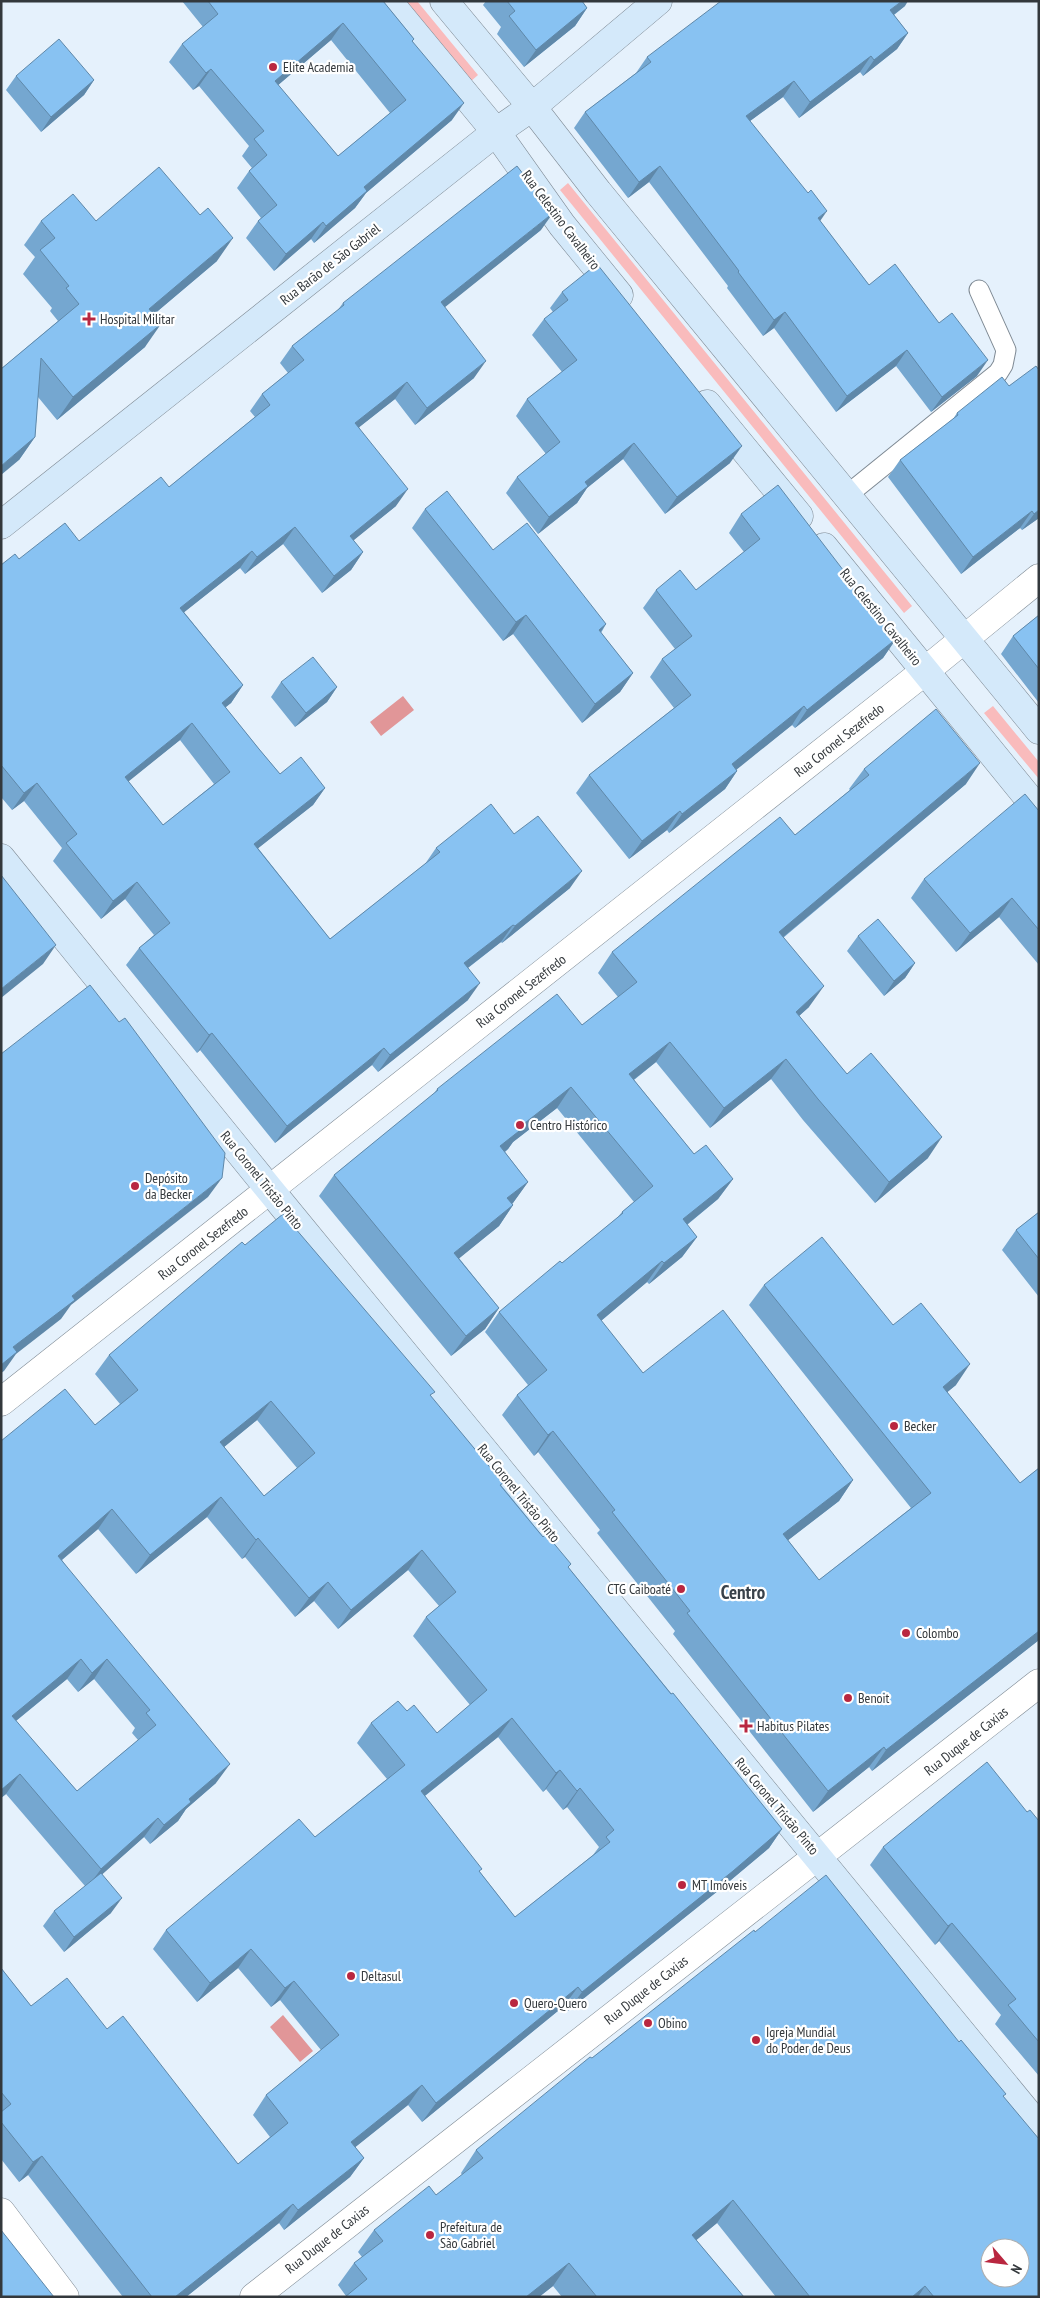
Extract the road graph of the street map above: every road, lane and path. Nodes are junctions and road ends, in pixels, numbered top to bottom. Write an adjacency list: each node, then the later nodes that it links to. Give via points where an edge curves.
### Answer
1 (388, 1): 5 (main road, Rua Celestino Cavalheiro)
2 (444, 1): 4 (main road)
3 (658, 1): 4 (main road, Rua Barão de São Gabriel)
4 (532, 107): 5 (main road, Rua Barão de São Gabriel); 9 (main road)
5 (496, 132): 7 (main road, Rua Celestino Cavalheiro, via 562,225); 10 (main road, Rua Barão de São Gabriel)
6 (978, 290): 9 (lane, via 1006,350 998,373)
7 (637, 317)
8 (693, 386): 13 (main road, Rua Celestino Cavalheiro)
9 (846, 496): 12 (main road)
10 (1, 524)
11 (1039, 578): 12 (street, Rua Coronel Sezefredo)
12 (965, 640): 13 (street, Rua Coronel Sezefredo); 14 (main road)
13 (925, 671): 15 (main road, Rua Celestino Cavalheiro); 17 (street, Rua Coronel Sezefredo)
14 (1039, 730)
15 (1039, 811)
16 (1, 858): 17 (main road, Rua Coronel Tristão Pinto)
17 (270, 1190): 18 (street, Rua Coronel Sezefredo); 20 (main road, Rua Coronel Tristão Pinto)
18 (1, 1402)
19 (1039, 1683): 20 (street, Rua Duque de Caxias)
20 (818, 1856): 21 (main road, Rua Coronel Tristão Pinto); 24 (street, Rua Duque de Caxias)
21 (1039, 2127)
22 (1, 2212): 23 (street)
23 (65, 2297)
24 (254, 2297)

